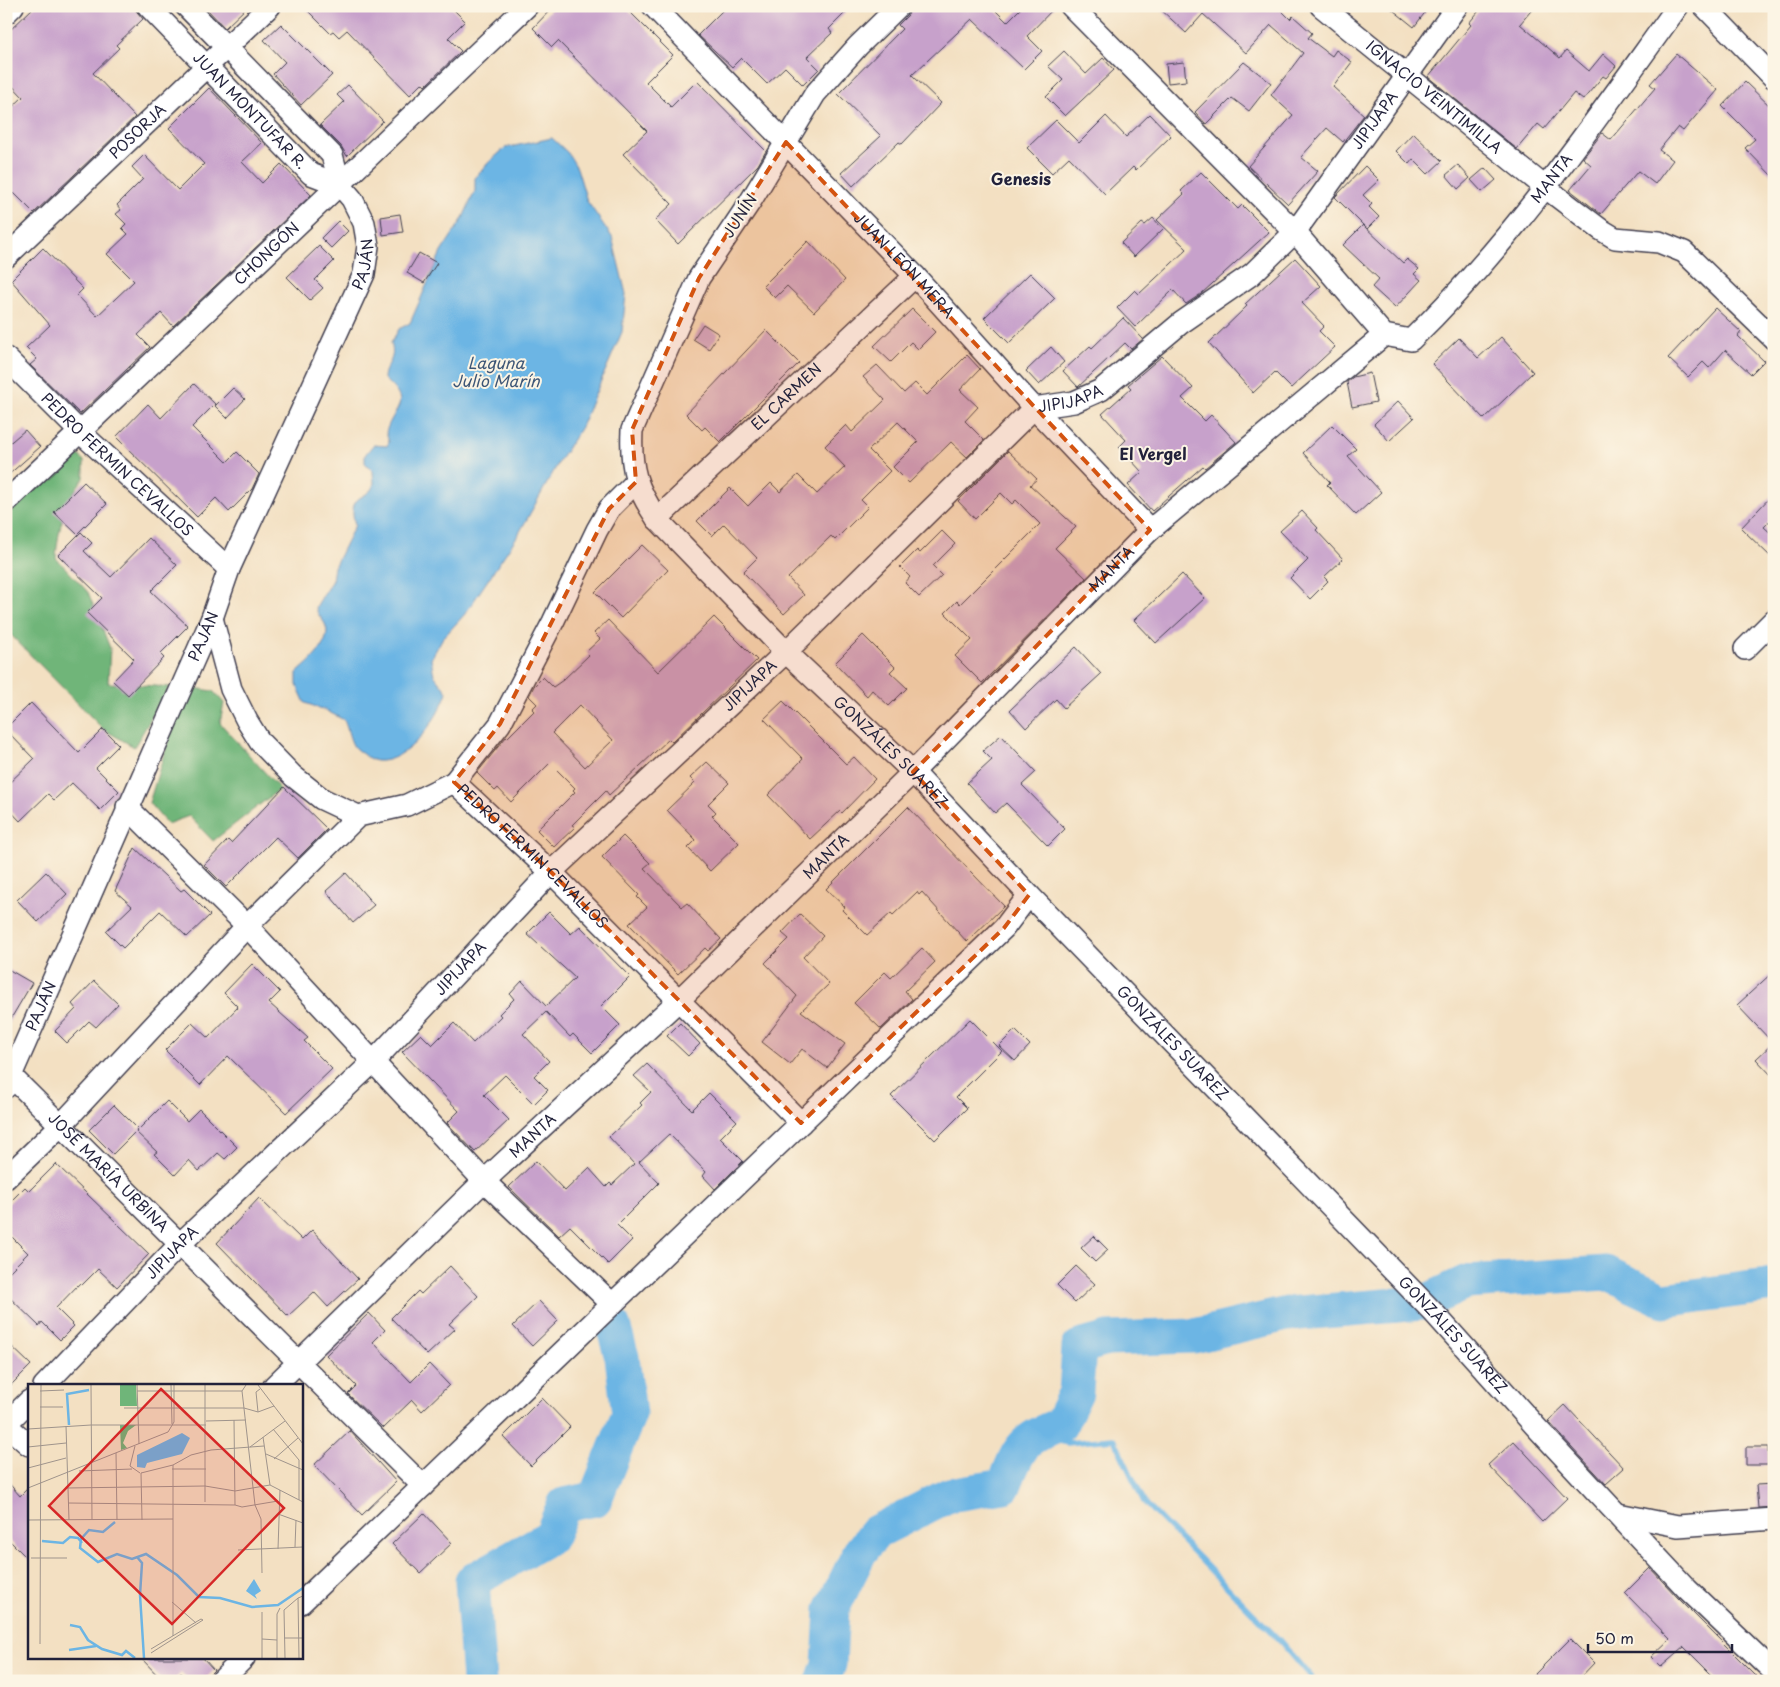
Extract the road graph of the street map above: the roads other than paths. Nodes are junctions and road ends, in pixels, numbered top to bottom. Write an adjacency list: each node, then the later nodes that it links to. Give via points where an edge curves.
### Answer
1 (13, 6): 13 (street)
2 (148, 6): 15 (street, JUAN MONTUFAR R.)
3 (186, 6): 14 (street, JUAN MONTUFAR R.)
4 (270, 6): 14 (street, POSORJA)
5 (527, 6): 19 (street, CHONGÓN)
6 (653, 6): 18 (street, JUAN LEÓN MERA)
7 (899, 6): 18 (street, JUNÍN, via 815,94)
8 (1070, 6): 21 (street)
9 (1321, 6): 16 (street, IGNACIO VEINTIMILLA)
10 (1457, 6): 16 (street, JIPIJAPA)
11 (1678, 6): 20 (street, MANTA)
12 (1704, 6): 17 (street)
13 (6, 13)
14 (226, 47): 15 (street, POSORJA); 19 (street, JUAN MONTUFAR R., via 332,155)
15 (206, 66): 19 (street, JUAN MONTUFAR R., via 311,174); 22 (street, POSORJA)
16 (1407, 74): 20 (street, IGNACIO VEINTIMILLA); 21 (street, JIPIJAPA)
17 (1774, 78)
18 (786, 142): 23 (street, JUAN LEÓN MERA); 29 (street, JUNÍN, via 700,278 632,430)
19 (340, 185): 28 (street, CHONGÓN); 34 (street, PAJÁN, via 352,199 364,223 368,246 364,274)
20 (1546, 188): 24 (street, MANTA, via 1455,297 1411,340); 25 (street, IGNACIO VEINTIMILLA, via 1615,238 1659,242 1684,252)
21 (1295, 232): 24 (street); 27 (street, JIPIJAPA, via 1252,274 1181,323 1101,390 1074,402)
22 (6, 257)
23 (915, 276): 27 (street, JUAN LEÓN MERA); 32 (street, EL CARMEN)
24 (1384, 335): 33 (street, MANTA)
25 (1774, 339)
26 (6, 358): 28 (street, PEDRO FERMIN CEVALLOS)
27 (1034, 408): 33 (street, JUAN LEÓN MERA); 38 (street, JIPIJAPA)
28 (80, 432): 31 (street, CHONGÓN); 34 (street, PEDRO FERMIN CEVALLOS)
29 (631, 454): 30 (street, GONZÁLES SUAREZ)
30 (636, 482): 32 (street, GONZÁLES SUAREZ); 40 (street, via 609,509 597,530 554,622 500,724)
31 (6, 502)
32 (657, 519): 38 (street, GONZÁLES SUAREZ)
33 (1150, 530): 39 (street, MANTA)
34 (229, 569): 35 (street, PAJÁN)
35 (212, 618): 41 (street, PAJÁN); 42 (street, via 231,689 260,742 293,776 322,799)
36 (1774, 620): 37 (street)
37 (1745, 649)
38 (786, 652): 39 (street, GONZÁLES SUAREZ); 43 (street, JIPIJAPA)
39 (913, 772): 44 (street, GONZÁLES SUAREZ); 46 (street, MANTA)
40 (454, 782): 42 (street, PEDRO FERMIN CEVALLOS, via 407,804); 43 (street, PEDRO FERMIN CEVALLOS)
41 (127, 807): 45 (street); 48 (street, PAJÁN)
42 (358, 816): 45 (street)
43 (550, 872): 46 (street, PEDRO FERMIN CEVALLOS); 47 (street, JIPIJAPA)
44 (1029, 895): 49 (street, via 1004,928); 62 (street, GONZÁLES SUAREZ, via 1434,1313)
45 (247, 926): 47 (street); 50 (street)
46 (678, 1001): 49 (street, PEDRO FERMIN CEVALLOS); 52 (street, MANTA)
47 (374, 1061): 52 (street); 53 (street, JIPIJAPA)
48 (8, 1078): 50 (street, JOSÉ MARÍA URBINA)
49 (801, 1123): 54 (street)
50 (61, 1126): 51 (street); 53 (street, JOSÉ MARÍA URBINA)
51 (6, 1178)
52 (484, 1181): 54 (street); 55 (street, MANTA)
53 (180, 1244): 55 (street, JOSÉ MARÍA URBINA); 56 (street, JIPIJAPA)
54 (612, 1304): 61 (street)
55 (299, 1362): 57 (street, MANTA); 61 (street, JOSÉ MARÍA URBINA)
56 (46, 1384)
57 (276, 1384)
58 (28, 1402): 59 (street)
59 (6, 1425): 60 (street)
60 (28, 1444)
61 (423, 1486): 64 (street)
62 (1618, 1514): 63 (street, via 1678,1526); 66 (street, GONZÁLES SUAREZ, via 1687,1589)
63 (1774, 1519)
64 (302, 1602)
65 (242, 1660): 67 (street)
66 (1774, 1672)
67 (221, 1681)

